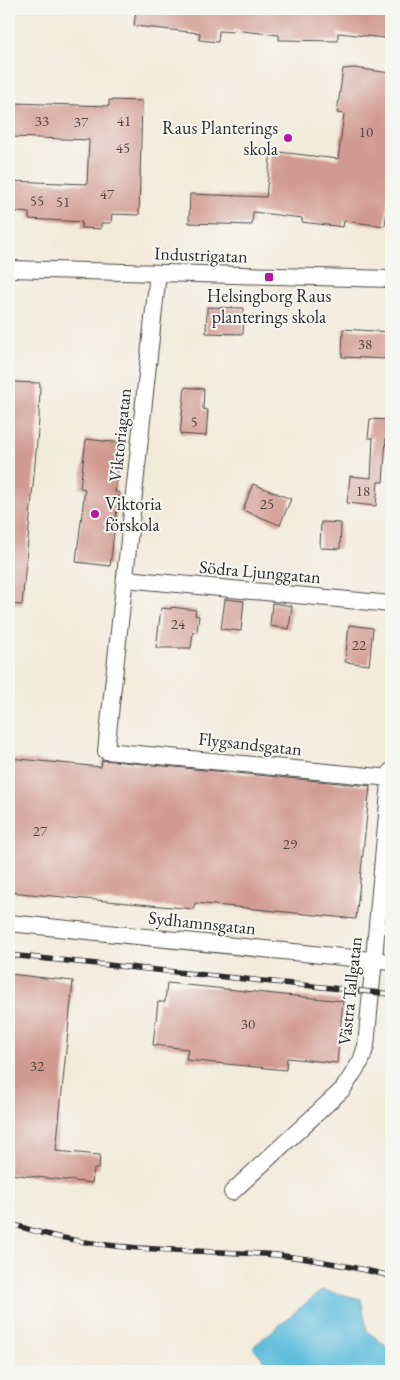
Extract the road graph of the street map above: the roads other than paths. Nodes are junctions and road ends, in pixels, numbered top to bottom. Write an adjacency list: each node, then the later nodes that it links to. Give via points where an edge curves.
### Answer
1 (9, 269): 2 (street, Industrigatan)
2 (158, 273): 3 (street, Industrigatan); 4 (street, Viktoriagatan)
3 (391, 279)
4 (125, 579): 5 (street, Södra Ljunggatan); 6 (street, Viktoriagatan)
5 (391, 604)
6 (106, 750): 7 (street, Flygsandsgatan)
7 (391, 774): 9 (street, Västra Tallgatan)
8 (9, 924): 9 (street, Sydhamnsgatan)
9 (374, 960): 10 (street, Sydhamnsgatan); 11 (street, Västra Tallgatan, via 366,1046 355,1072 343,1090)
10 (391, 962)
11 (232, 1192)

